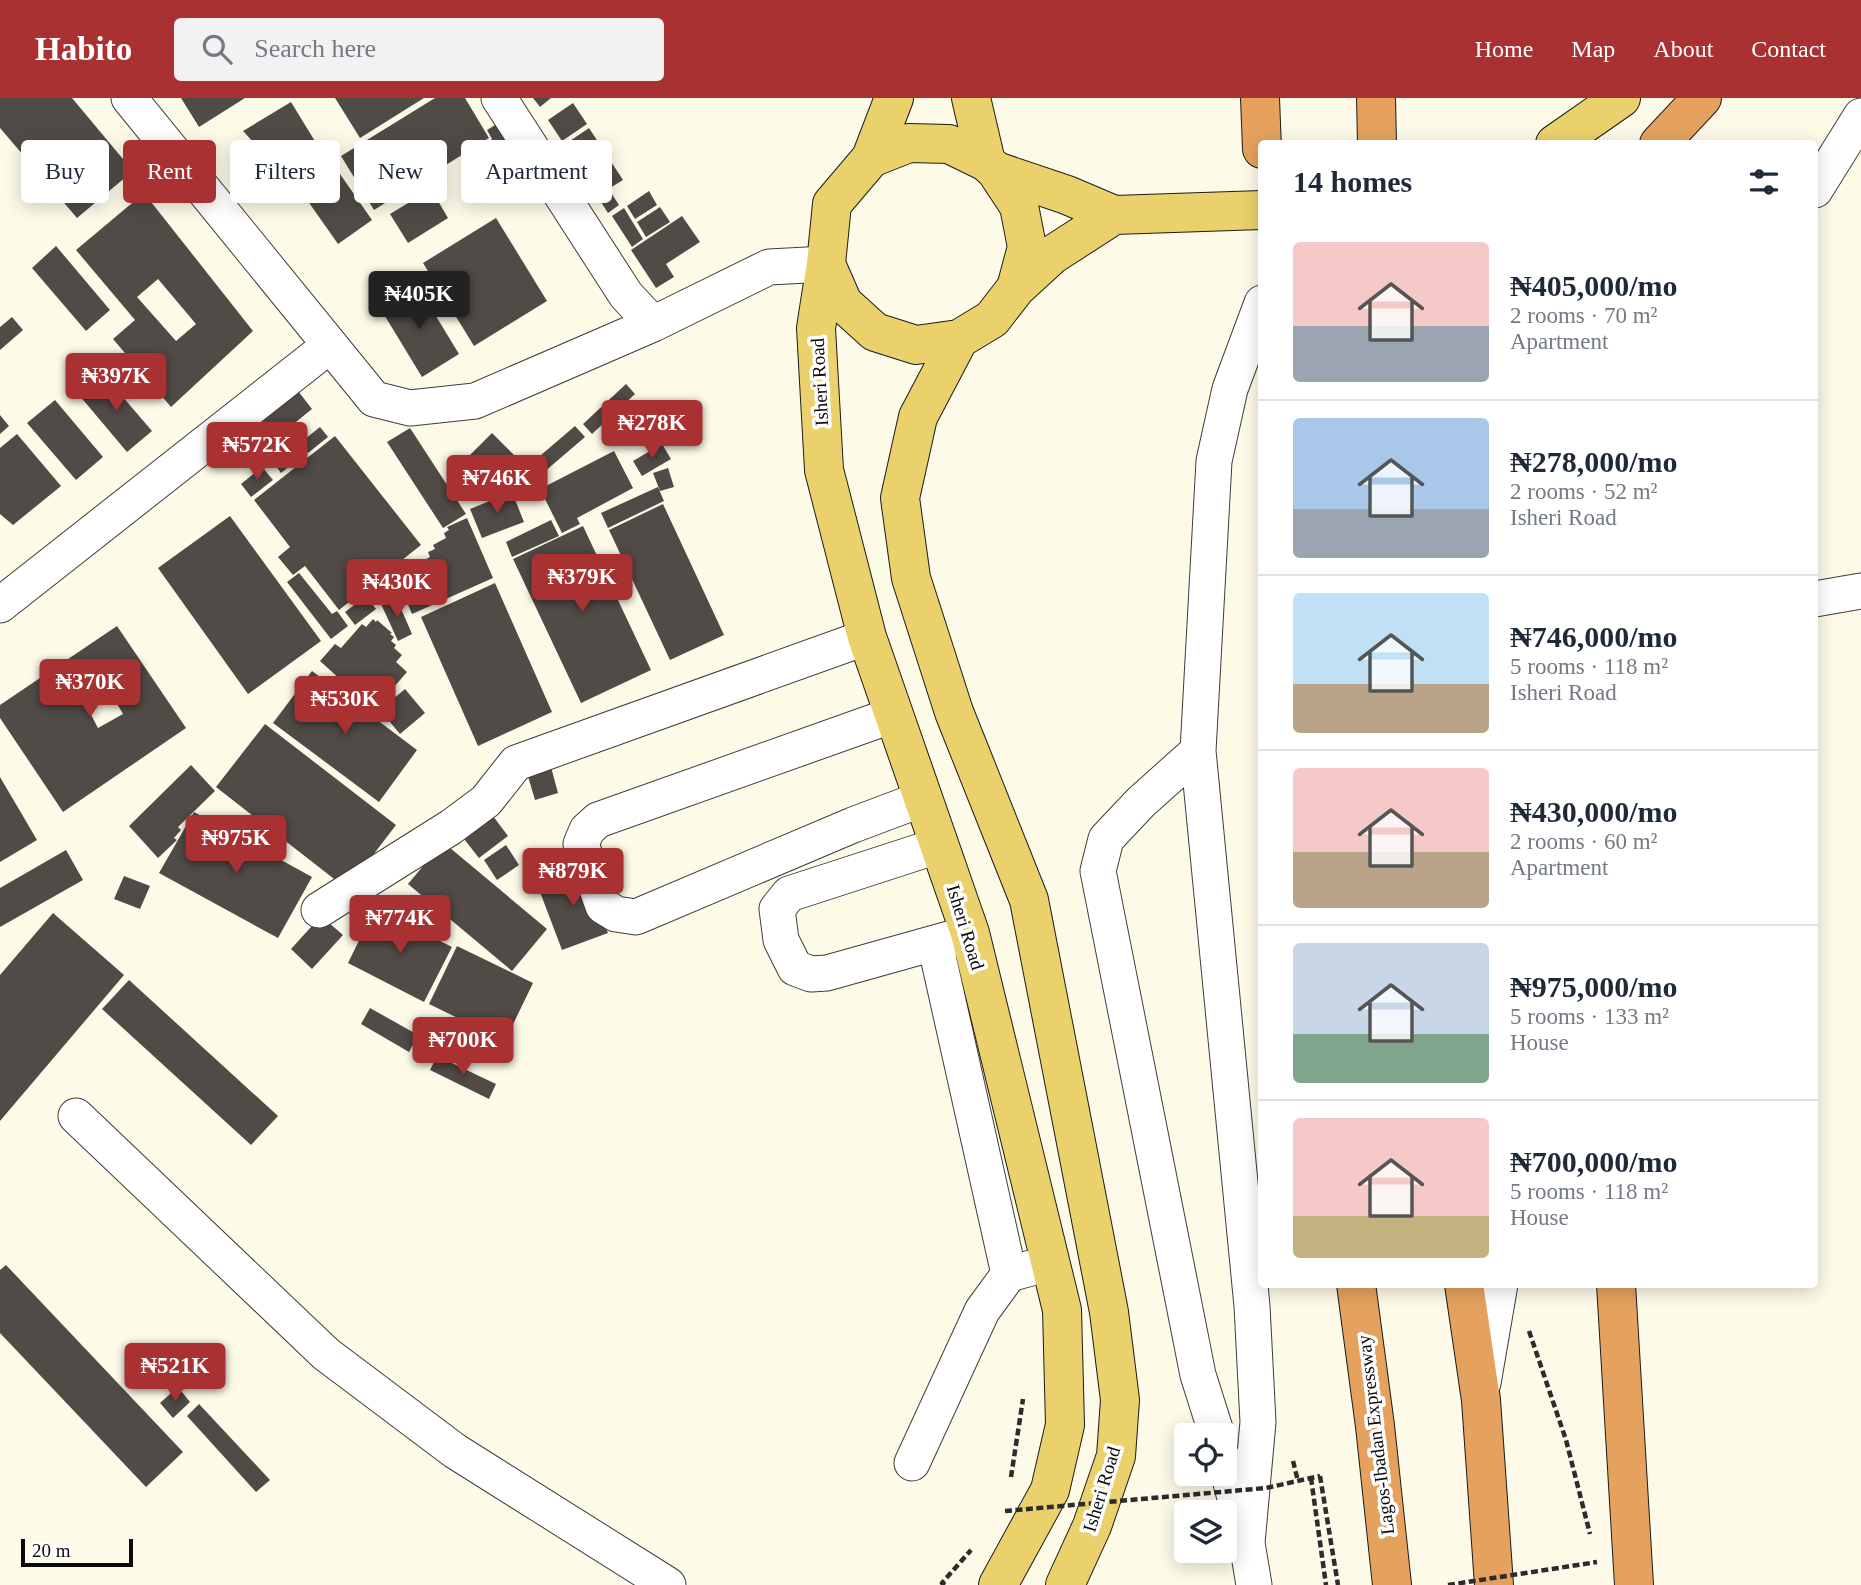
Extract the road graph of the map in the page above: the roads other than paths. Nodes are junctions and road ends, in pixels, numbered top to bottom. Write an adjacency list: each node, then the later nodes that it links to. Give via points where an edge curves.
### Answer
1 (129, 98): 26 (street)
2 (499, 98): 24 (street, via 626,295)
3 (894, 98): 16 (main road)
4 (971, 98): 17 (main road)
5 (1259, 98): 11 (highway)
6 (1376, 98): 12 (highway)
7 (1621, 98): 13 (main road)
8 (1649, 98): 14 (main road)
9 (1702, 98): 15 (highway)
10 (1861, 116): 18 (street)
11 (1261, 140)
12 (1377, 140)
13 (1561, 140)
14 (1608, 140)
15 (1663, 140)
16 (871, 158): 17 (main road, Isheri Road, via 909,143 949,145); 21 (main road, Isheri Road, via 832,204)
17 (991, 166): 20 (main road, Isheri Road); 22 (main road, Isheri Road, via 1019,206 1027,247)
18 (1818, 185)
19 (1258, 210): 20 (main road, Isheri Road)
20 (1114, 215): 22 (main road, Isheri Road, via 1052,255)
21 (826, 264): 24 (street, via 769,267); 25 (main road, Isheri Road, via 843,303 875,332 916,345); 30 (main road, Isheri Road, via 816,328 824,470)
22 (1016, 288): 25 (main road, Isheri Road, via 992,319)
23 (1258, 314): 32 (street, via 1230,388 1214,461)
24 (653, 324): 26 (street, via 475,401 410,408 374,399)
25 (959, 340): 51 (main road, Isheri Road, via 918,417 900,498 911,579 954,712 1029,900 1109,1312 1120,1401 1116,1456)
26 (329, 346): 29 (street)
27 (1861, 591): 28 (street)
28 (1818, 598)
29 (0, 605)
30 (867, 637): 31 (main road, Isheri Road); 35 (street, via 516,763 486,801)
31 (893, 715): 33 (main road, Isheri Road); 33 (street, via 598,820 581,844 603,906 616,914 636,916)
32 (1198, 751): 45 (street, via 1106,839 1098,871 1198,1375); 48 (street, via 1252,1306 1258,1422)
33 (922, 799): 34 (main road, Isheri Road)
34 (940, 845): 36 (main road, Isheri Road); 36 (street, via 789,894 777,909 781,940 795,968 811,974)
35 (319, 910)
36 (953, 938): 38 (main road, Isheri Road); 39 (street)
37 (76, 1116): 49 (street, via 326,1354 454,1451)
38 (1052, 1262): 39 (street); 50 (main road, Isheri Road, via 1062,1310 1065,1425 1050,1490)
39 (1009, 1274): 46 (street, via 982,1311)
40 (1357, 1288): 53 (highway, Lagos-Ibadan Expressway)
41 (1466, 1288): 44 (highway)
42 (1499, 1288): 44 (street)
43 (1616, 1288): 55 (highway)
44 (1480, 1400): 54 (highway)
45 (1213, 1423)
46 (912, 1463)
47 (1232, 1486): 48 (street)
48 (1247, 1543): 52 (street)
49 (668, 1585)
50 (998, 1585)
51 (1065, 1585)
52 (1254, 1585)
53 (1392, 1585)
54 (1494, 1585)
55 (1634, 1585)

